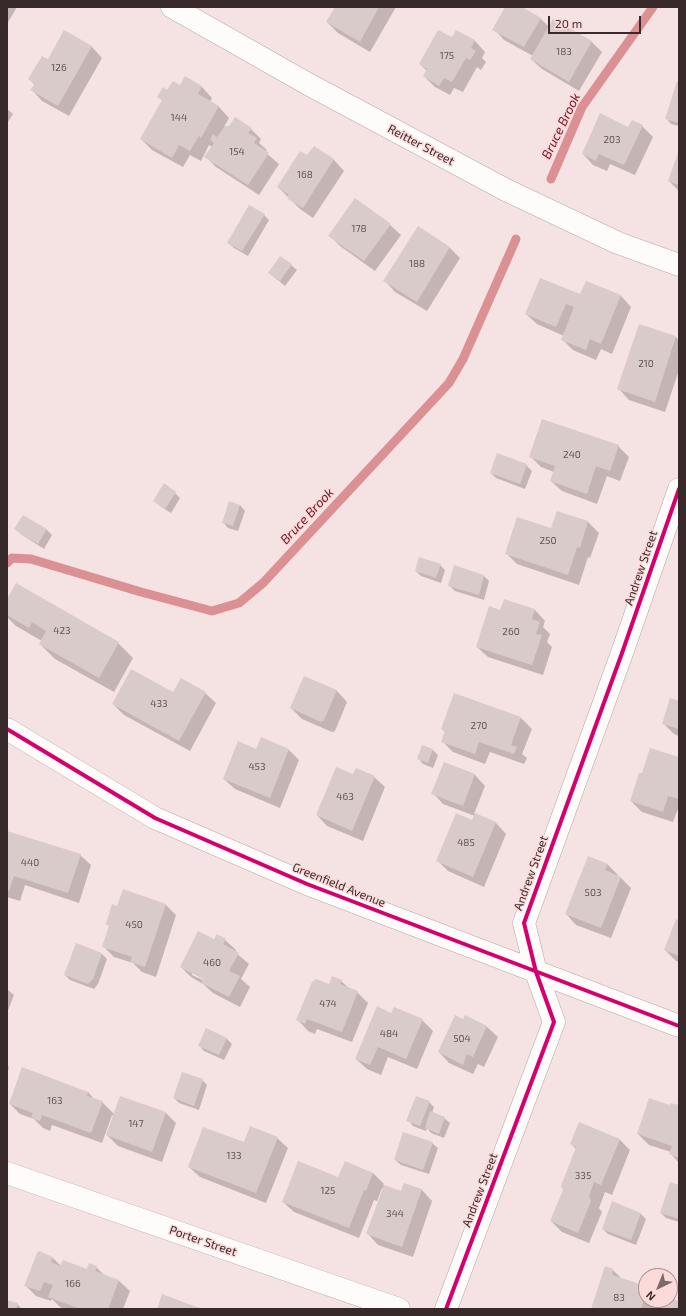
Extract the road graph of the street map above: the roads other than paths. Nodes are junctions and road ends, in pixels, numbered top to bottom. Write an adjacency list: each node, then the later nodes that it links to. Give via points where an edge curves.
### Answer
1 (172, 7): 2 (street, Reitter Street, via 308,84 506,190 618,243)
2 (679, 265)
3 (679, 489): 5 (street, Andrew Street, via 524,922)
4 (7, 729): 5 (street, Greenfield Avenue, via 155,818 307,884)
5 (536, 972): 6 (street, Greenfield Avenue); 9 (street, Andrew Street, via 554,1022)
6 (679, 1026)
7 (7, 1173): 8 (street, Porter Street)
8 (399, 1309)
9 (446, 1309)

